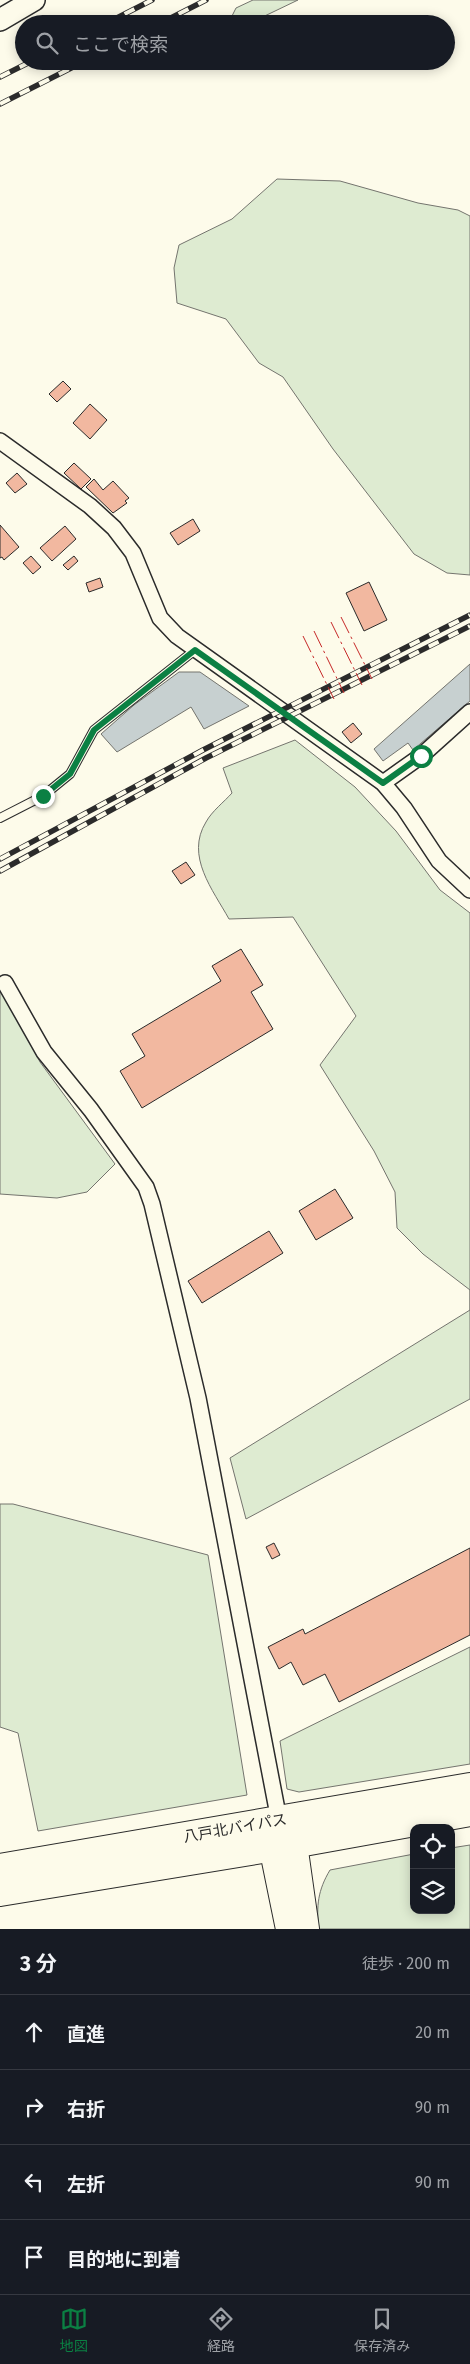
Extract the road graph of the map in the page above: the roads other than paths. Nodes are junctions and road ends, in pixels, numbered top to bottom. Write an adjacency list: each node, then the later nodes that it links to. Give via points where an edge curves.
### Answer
1 (34, 0): 2 (street)
2 (0, 20)
3 (0, 441): 4 (street, via 90,506 114,528 133,553 160,618)
4 (195, 650): 6 (street); 7 (lane, via 94,730 70,774 43,796)
5 (470, 712): 6 (street, via 421,756)
6 (383, 783): 8 (street, via 439,861)
7 (0, 818)
8 (470, 890)
9 (5, 983): 12 (street, via 44,1052 146,1186 152,1204 198,1398)
10 (470, 1787): 12 (highway, 八戸北バイパス)
11 (470, 1812): 13 (highway, 八戸北バイパス)
12 (279, 1820): 13 (highway); 14 (highway, 八戸北バイパス)
13 (283, 1845): 15 (highway, 八戸北バイパス); 16 (highway); 17 (highway)
14 (0, 1868)
15 (0, 1892)
16 (290, 1929)
17 (305, 1929)

